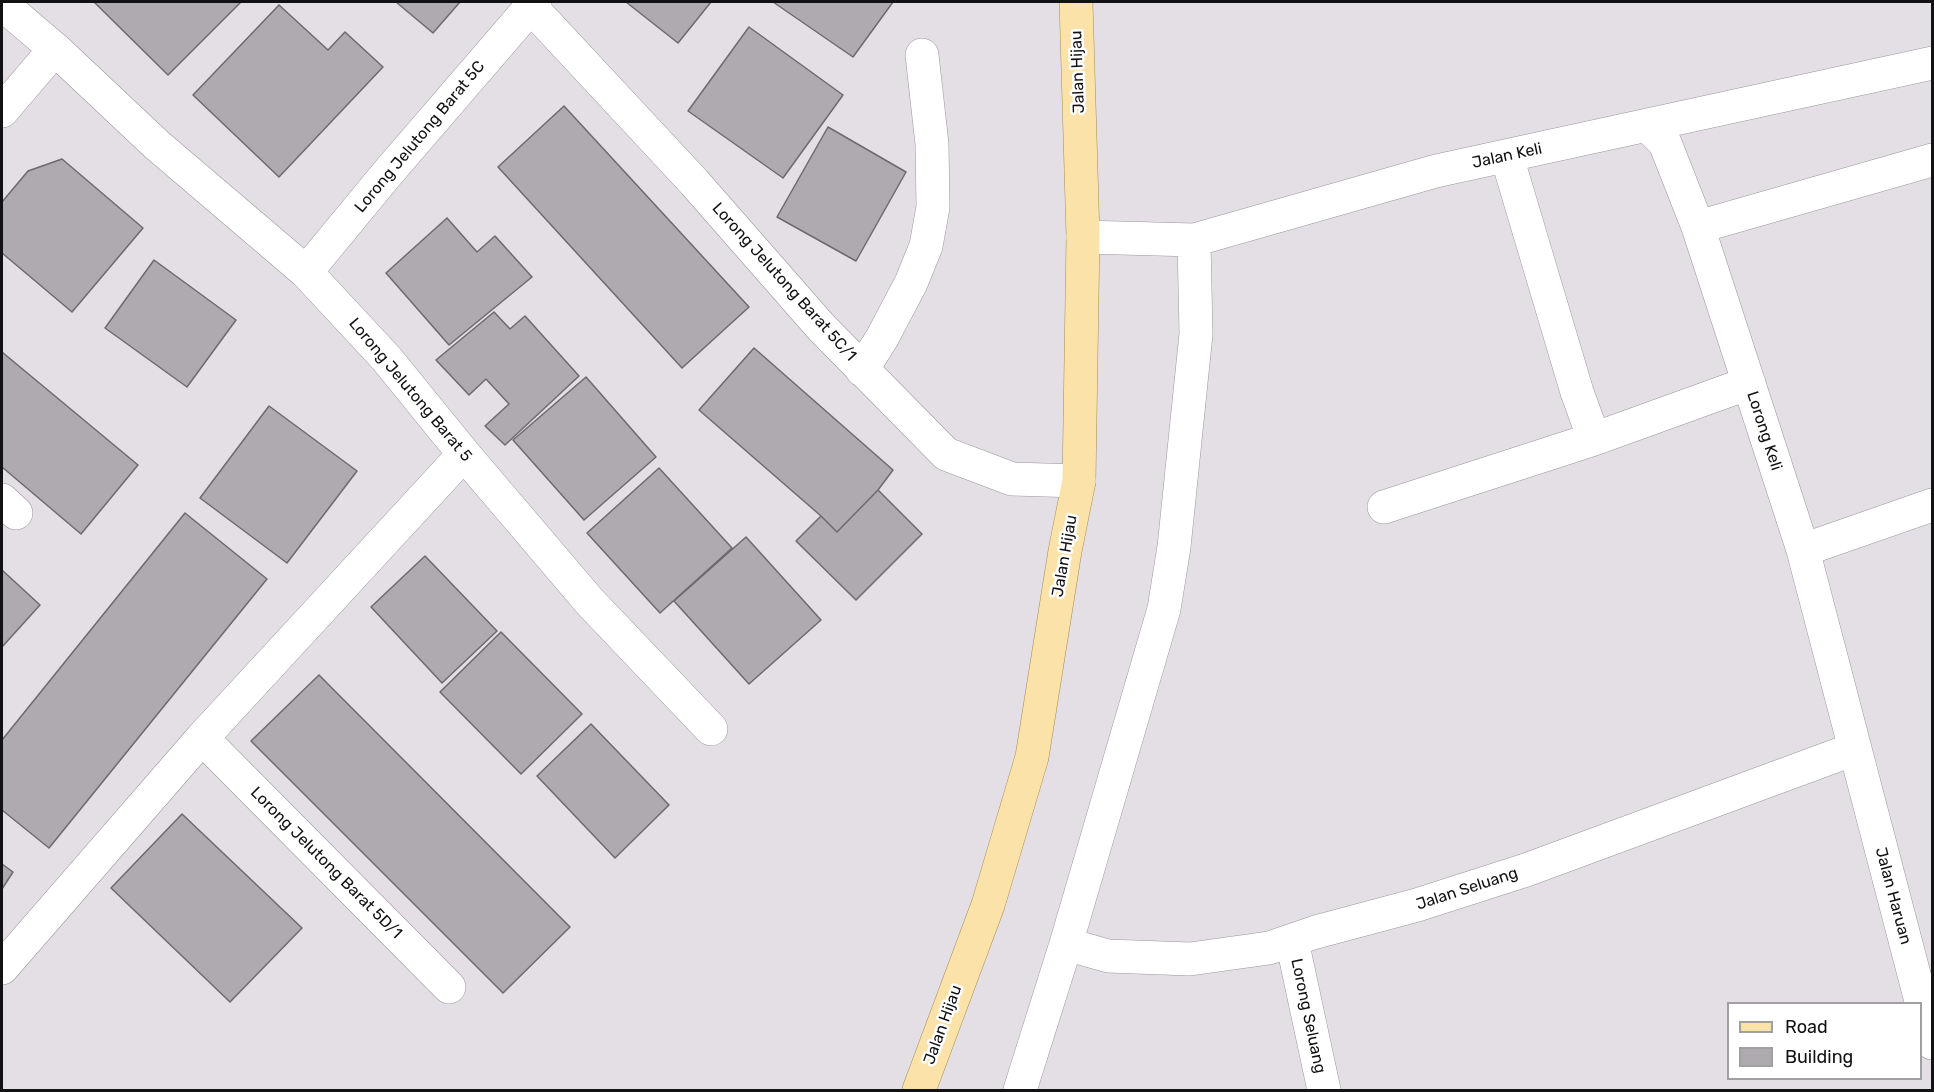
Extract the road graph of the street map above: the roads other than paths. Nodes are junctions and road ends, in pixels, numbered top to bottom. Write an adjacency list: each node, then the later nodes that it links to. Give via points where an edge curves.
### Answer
1 (1076, 2): 12 (main road, Jalan Hijau)
2 (2, 4): 4 (street, Lorong Jelutong Barat 5)
3 (533, 4): 14 (street, Lorong Jelutong Barat 5C); 15 (street, Lorong Jelutong Barat 5C/1)
4 (55, 49): 7 (street); 14 (street, Lorong Jelutong Barat 5, via 157,145)
5 (922, 55): 15 (street, via 933,176 933,207 926,246 906,292)
6 (1932, 63): 8 (street, Jalan Keli)
7 (2, 111)
8 (1647, 126): 9 (street, Jalan Keli); 11 (street, Lorong Keli, via 1665,143)
9 (1507, 157): 13 (street, Jalan Keli, via 1436,171); 17 (street)
10 (1932, 160): 11 (street)
11 (1698, 227): 16 (street, Lorong Keli)
12 (1083, 237): 13 (street, Jalan Keli); 19 (main road, Jalan Hijau)
13 (1194, 240): 27 (street, via 1196,334 1164,609)
14 (306, 272): 18 (street, Lorong Jelutong Barat 5, via 386,358)
15 (862, 369): 19 (street, Lorong Jelutong Barat 5C/1, via 946,454 1012,479)
16 (1749, 383): 17 (street); 22 (street, Lorong Keli)
17 (1594, 439): 21 (street)
18 (464, 454): 23 (street, Lorong Jelutong Barat 5, via 590,602); 24 (street)
19 (1079, 481): 33 (main road, Jalan Hijau, via 1032,757 987,905)
20 (1932, 506): 22 (street)
21 (1384, 507)
22 (1803, 550): 25 (street, Lorong Keli)
23 (711, 729)
24 (202, 738): 28 (street); 29 (street, Lorong Jelutong Barat 5D/1)
25 (1854, 749): 26 (street, Jalan Seluang, via 1526,870); 30 (street, Jalan Haruan)
26 (1292, 940): 27 (street, Jalan Seluang, via 1269,948 1190,959 1108,956); 35 (street, Lorong Seluang)
27 (1066, 944): 34 (street)
28 (2, 968)
29 (449, 987)
30 (1921, 1002)
31 (1922, 1005): 32 (street, Jalan Haruan)
32 (1932, 1043)
33 (919, 1090)
34 (1020, 1090)
35 (1324, 1090)

